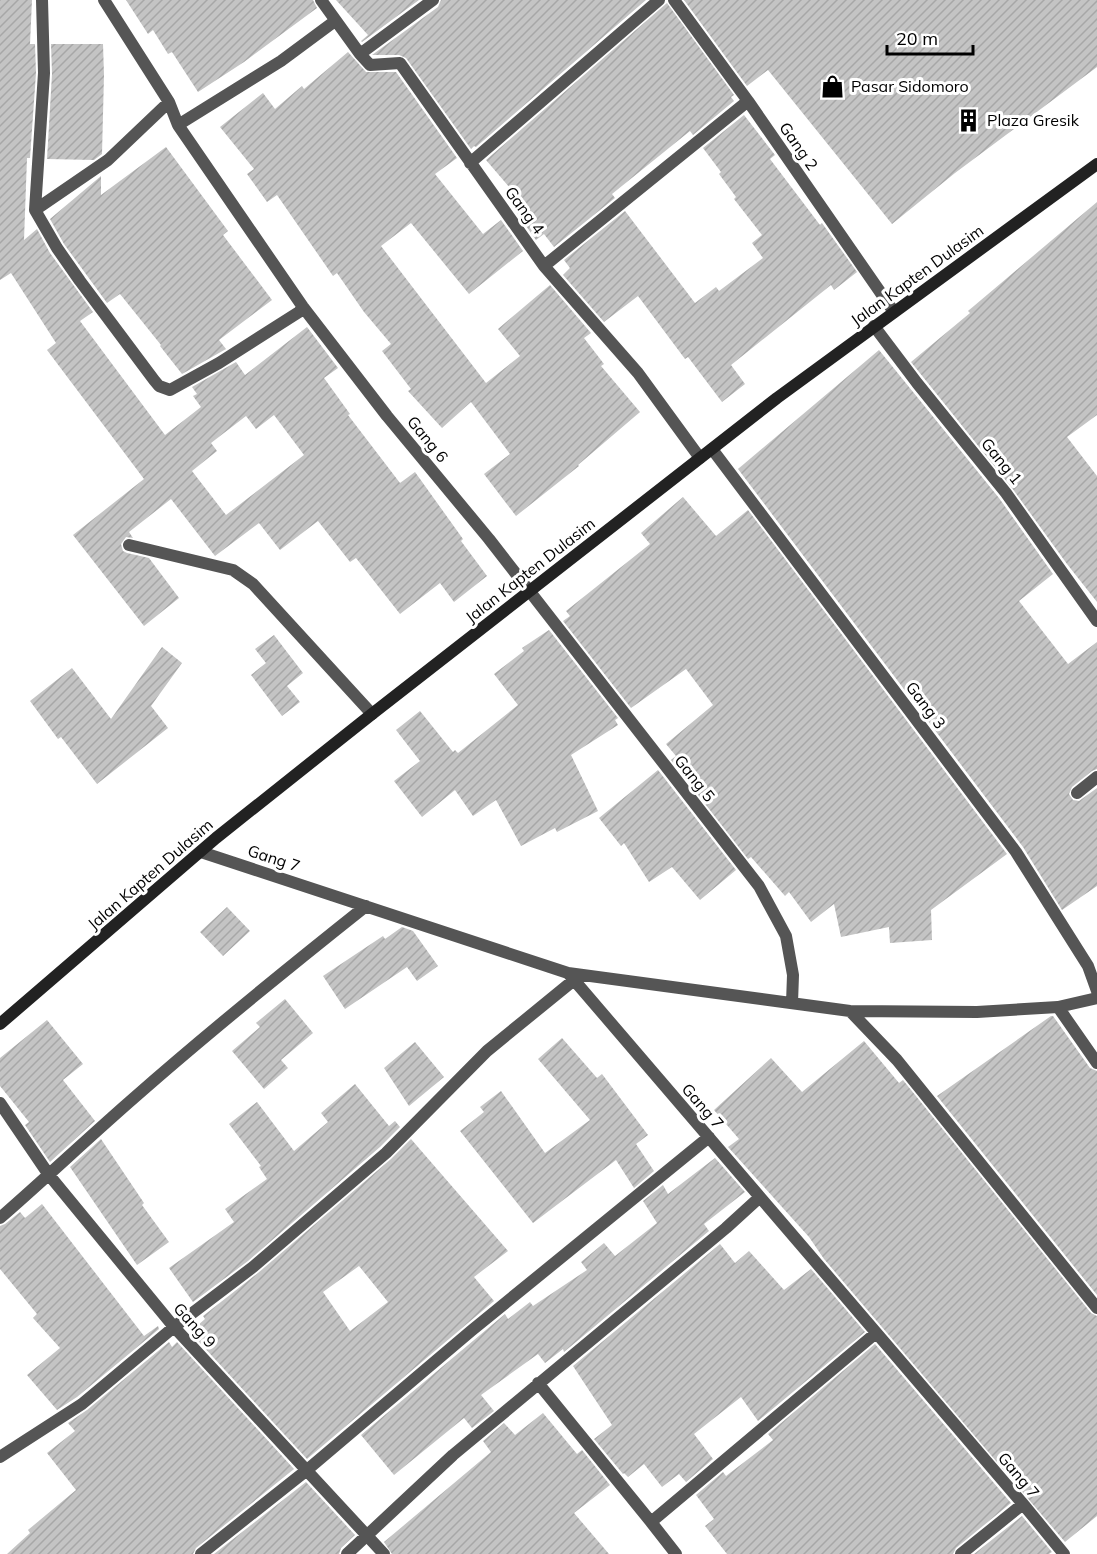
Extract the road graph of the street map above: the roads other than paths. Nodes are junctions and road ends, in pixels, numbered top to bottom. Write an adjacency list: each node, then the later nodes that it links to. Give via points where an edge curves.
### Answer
1 (42, 0): 14 (street, via 44,73)
2 (104, 0): 10 (street, Gang 6)
3 (321, 0): 7 (street)
4 (433, 0): 8 (street)
5 (659, 0): 12 (street)
6 (674, 0): 9 (street, Gang 2)
7 (335, 21): 8 (street); 11 (street, via 281,61)
8 (360, 54): 12 (street, Gang 4, via 370,65 400,63)
9 (748, 101): 15 (street); 17 (street, Gang 2)
10 (169, 102): 11 (street, Gang 6); 14 (street, via 108,160)
11 (178, 125): 16 (street, Gang 6)
12 (470, 163): 15 (street, Gang 4)
13 (1097, 164): 17 (main road, Jalan Kapten Dulasim)
14 (35, 210): 16 (street, via 80,282 164,388 170,390 219,363)
15 (544, 266): 20 (street, Gang 4, via 638,373)
16 (303, 307): 22 (street, Gang 6)
17 (894, 312): 18 (main road, Jalan Kapten Dulasim)
18 (874, 326): 19 (main road, Jalan Kapten Dulasim); 23 (street, Gang 1, via 1006,493)
19 (712, 449): 20 (main road, Jalan Kapten Dulasim); 30 (street, Gang 3, via 1016,852 1088,966)
20 (700, 458): 22 (main road, Jalan Kapten Dulasim)
21 (129, 545): 24 (street, via 233,570 252,584)
22 (529, 592): 24 (main road, Jalan Kapten Dulasim); 32 (street, Gang 5, via 759,886 786,936 793,975)
23 (1097, 621)
24 (372, 714): 27 (main road, Jalan Kapten Dulasim)
25 (1097, 777): 26 (street)
26 (1077, 793)
27 (201, 852): 28 (street, Gang 7); 35 (main road, Jalan Kapten Dulasim)
28 (366, 906): 29 (street, Gang 7); 39 (street, via 243,1004)
29 (571, 977): 32 (street); 38 (street, Gang 7); 43 (street, via 487,1051 386,1153 253,1267)
30 (1097, 991)
31 (1097, 998): 33 (street)
32 (792, 1003): 34 (street)
33 (1058, 1007): 34 (street, via 977,1012); 36 (street)
34 (850, 1011): 42 (street, via 897,1060)
35 (0, 1024)
36 (1097, 1063)
37 (0, 1103): 39 (street, Gang 9)
38 (709, 1137): 40 (street, Gang 7); 47 (street)
39 (49, 1175): 41 (street); 43 (street, Gang 9)
40 (760, 1197): 44 (street, Gang 7); 45 (street)
41 (0, 1218)
42 (1097, 1308)
43 (174, 1327): 46 (street, via 82,1404); 47 (street, Gang 9)
44 (876, 1333): 48 (street, Gang 7); 49 (street)
45 (538, 1383): 49 (street); 50 (street)
46 (0, 1457)
47 (307, 1470): 50 (street, Gang 9); 51 (street)
48 (1023, 1504): 55 (street); 56 (street, Gang 7)
49 (651, 1521): 54 (street)
50 (367, 1534): 52 (street); 53 (street, Gang 9)
51 (201, 1554)
52 (347, 1554)
53 (384, 1554)
54 (676, 1554)
55 (961, 1554)
56 (1064, 1554)

